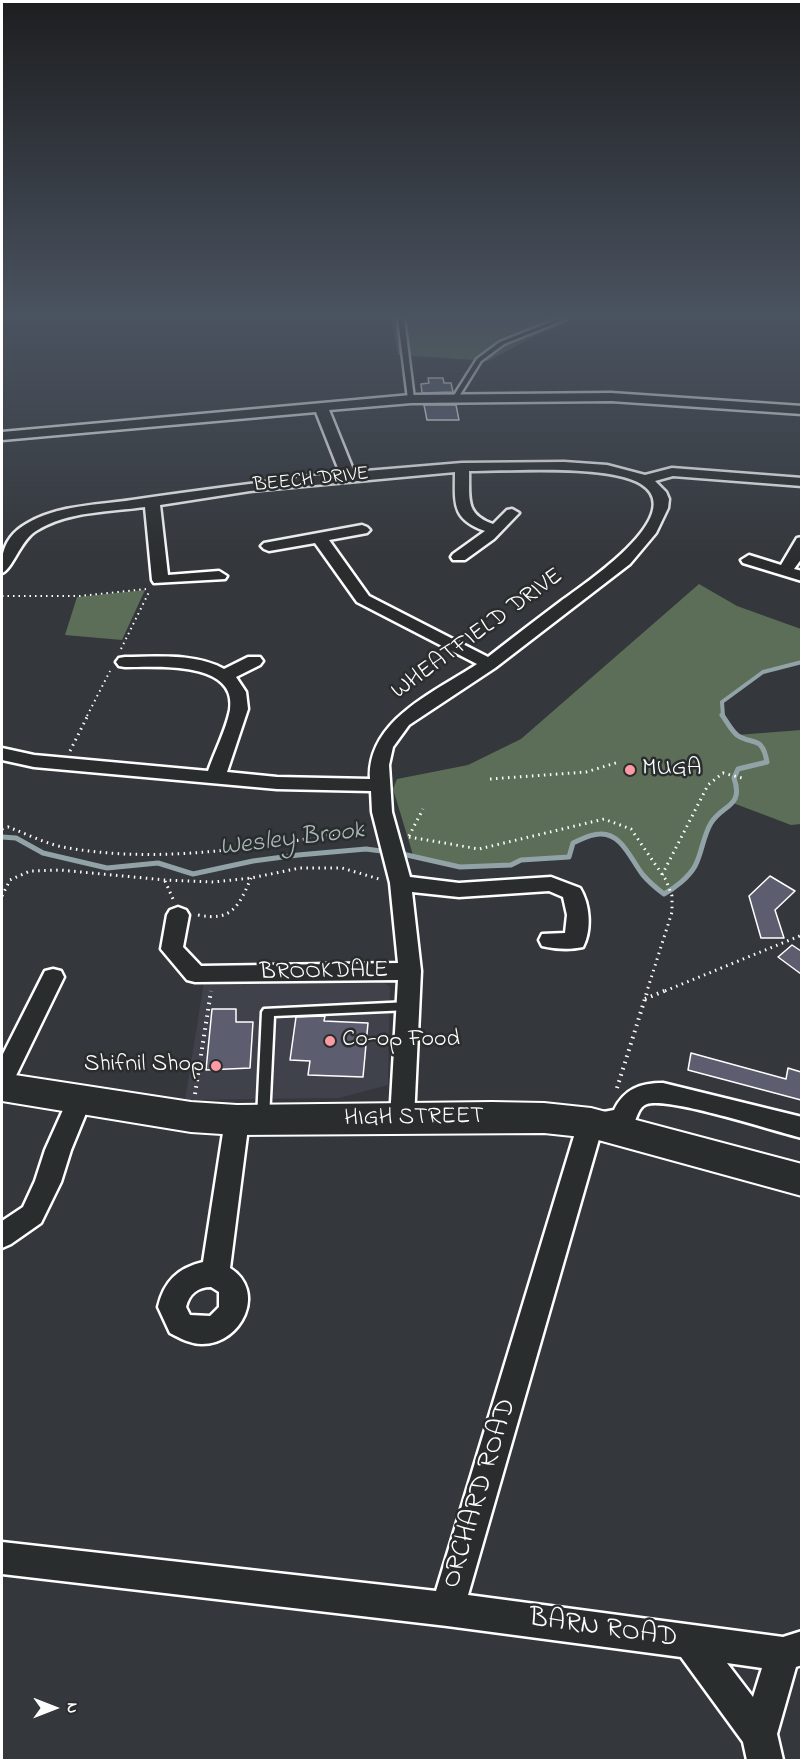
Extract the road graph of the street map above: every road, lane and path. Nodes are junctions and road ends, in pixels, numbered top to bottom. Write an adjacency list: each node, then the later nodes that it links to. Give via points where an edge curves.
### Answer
1 (386, 401): 3 (street)
2 (672, 401): 4 (street)
3 (321, 407): 5 (street); 7 (street)
4 (801, 410)
5 (2, 436)
6 (462, 467): 7 (street, BEECH DRIVE); 8 (street, BEECH DRIVE, via 592,468 620,471); 13 (street, via 465,512 476,524)
7 (348, 476): 10 (street, BEECH DRIVE)
8 (645, 480): 9 (street, via 672,472); 26 (street, WHEATFIELD DRIVE, via 659,492 661,508 651,530 600,580)
9 (801, 482)
10 (151, 500): 19 (street, BEECH DRIVE, via 85,509 43,521 18,535); 21 (street, via 160,584)
11 (512, 513): 13 (street)
12 (362, 530): 14 (street)
13 (496, 530): 17 (street)
14 (319, 538): 16 (street); 26 (street, via 363,599)
15 (801, 542): 20 (street)
16 (269, 546)
17 (459, 557)
18 (750, 560): 20 (street)
19 (2, 568)
20 (785, 571): 22 (street)
21 (219, 576)
22 (801, 576)
23 (2, 596): 24 (path, via 80,596 151,589)
24 (120, 659): 27 (street, via 188,664); 30 (path)
25 (254, 661): 27 (street)
26 (489, 664): 34 (street, WHEATFIELD DRIVE, via 403,721 384,746 379,765)
27 (226, 675): 31 (street, via 238,693 239,709)
28 (4, 758): 30 (street)
29 (619, 762): 33 (path, via 586,772)
30 (63, 764): 31 (street)
31 (215, 778): 34 (street)
32 (742, 778): 39 (path, via 723,773 708,785)
33 (490, 779)
34 (380, 785): 37 (street, WHEATFIELD DRIVE)
35 (423, 809): 37 (path)
36 (2, 829): 37 (path, via 8,827 66,848 122,854 235,851 354,830)
37 (393, 834): 38 (street, WHEATFIELD DRIVE); 39 (path, via 479,849 604,819 631,829)
38 (398, 874): 40 (path, via 377,879 342,868 300,868); 45 (street, via 459,890 551,884 573,893 578,915 575,941); 46 (street, WHEATFIELD DRIVE)
39 (662, 875): 49 (path, via 672,896 672,912)
40 (251, 878): 41 (path, via 214,882); 43 (path, via 232,914 223,918)
41 (165, 880): 42 (path, via 30,871 10,880); 43 (path, via 174,900 172,910)
42 (2, 896)
43 (178, 915): 47 (street, BROOKDALE, via 172,949 195,974)
44 (801, 935): 49 (path)
45 (550, 940)
46 (410, 971): 47 (street, BROOKDALE); 50 (street, BROOKDALE)
47 (214, 974): 54 (path)
48 (53, 977): 51 (street)
49 (644, 999): 55 (path)
50 (410, 1006): 56 (street, BROOKDALE); 57 (lane, via 268,1012)
51 (2, 1079)
52 (2, 1087): 53 (main road, HIGH STREET)
53 (79, 1101): 54 (main road, HIGH STREET); 60 (street, via 32,1215)
54 (191, 1117): 57 (main road, HIGH STREET)
55 (608, 1118): 56 (main road, HIGH STREET); 58 (street, via 642,1094 652,1092); 59 (main road, HIGH STREET); 63 (street, ORCHARD ROAD)
56 (402, 1119): 57 (main road, HIGH STREET)
57 (250, 1121): 61 (street)
58 (801, 1128)
59 (801, 1180)
60 (2, 1236)
61 (215, 1274)
62 (2, 1558): 63 (street, ORCHARD ROAD)
63 (447, 1609): 64 (street, BARN ROAD)
64 (690, 1641): 65 (street); 66 (street, BARN ROAD)
65 (792, 1651): 66 (street)
66 (762, 1747)

